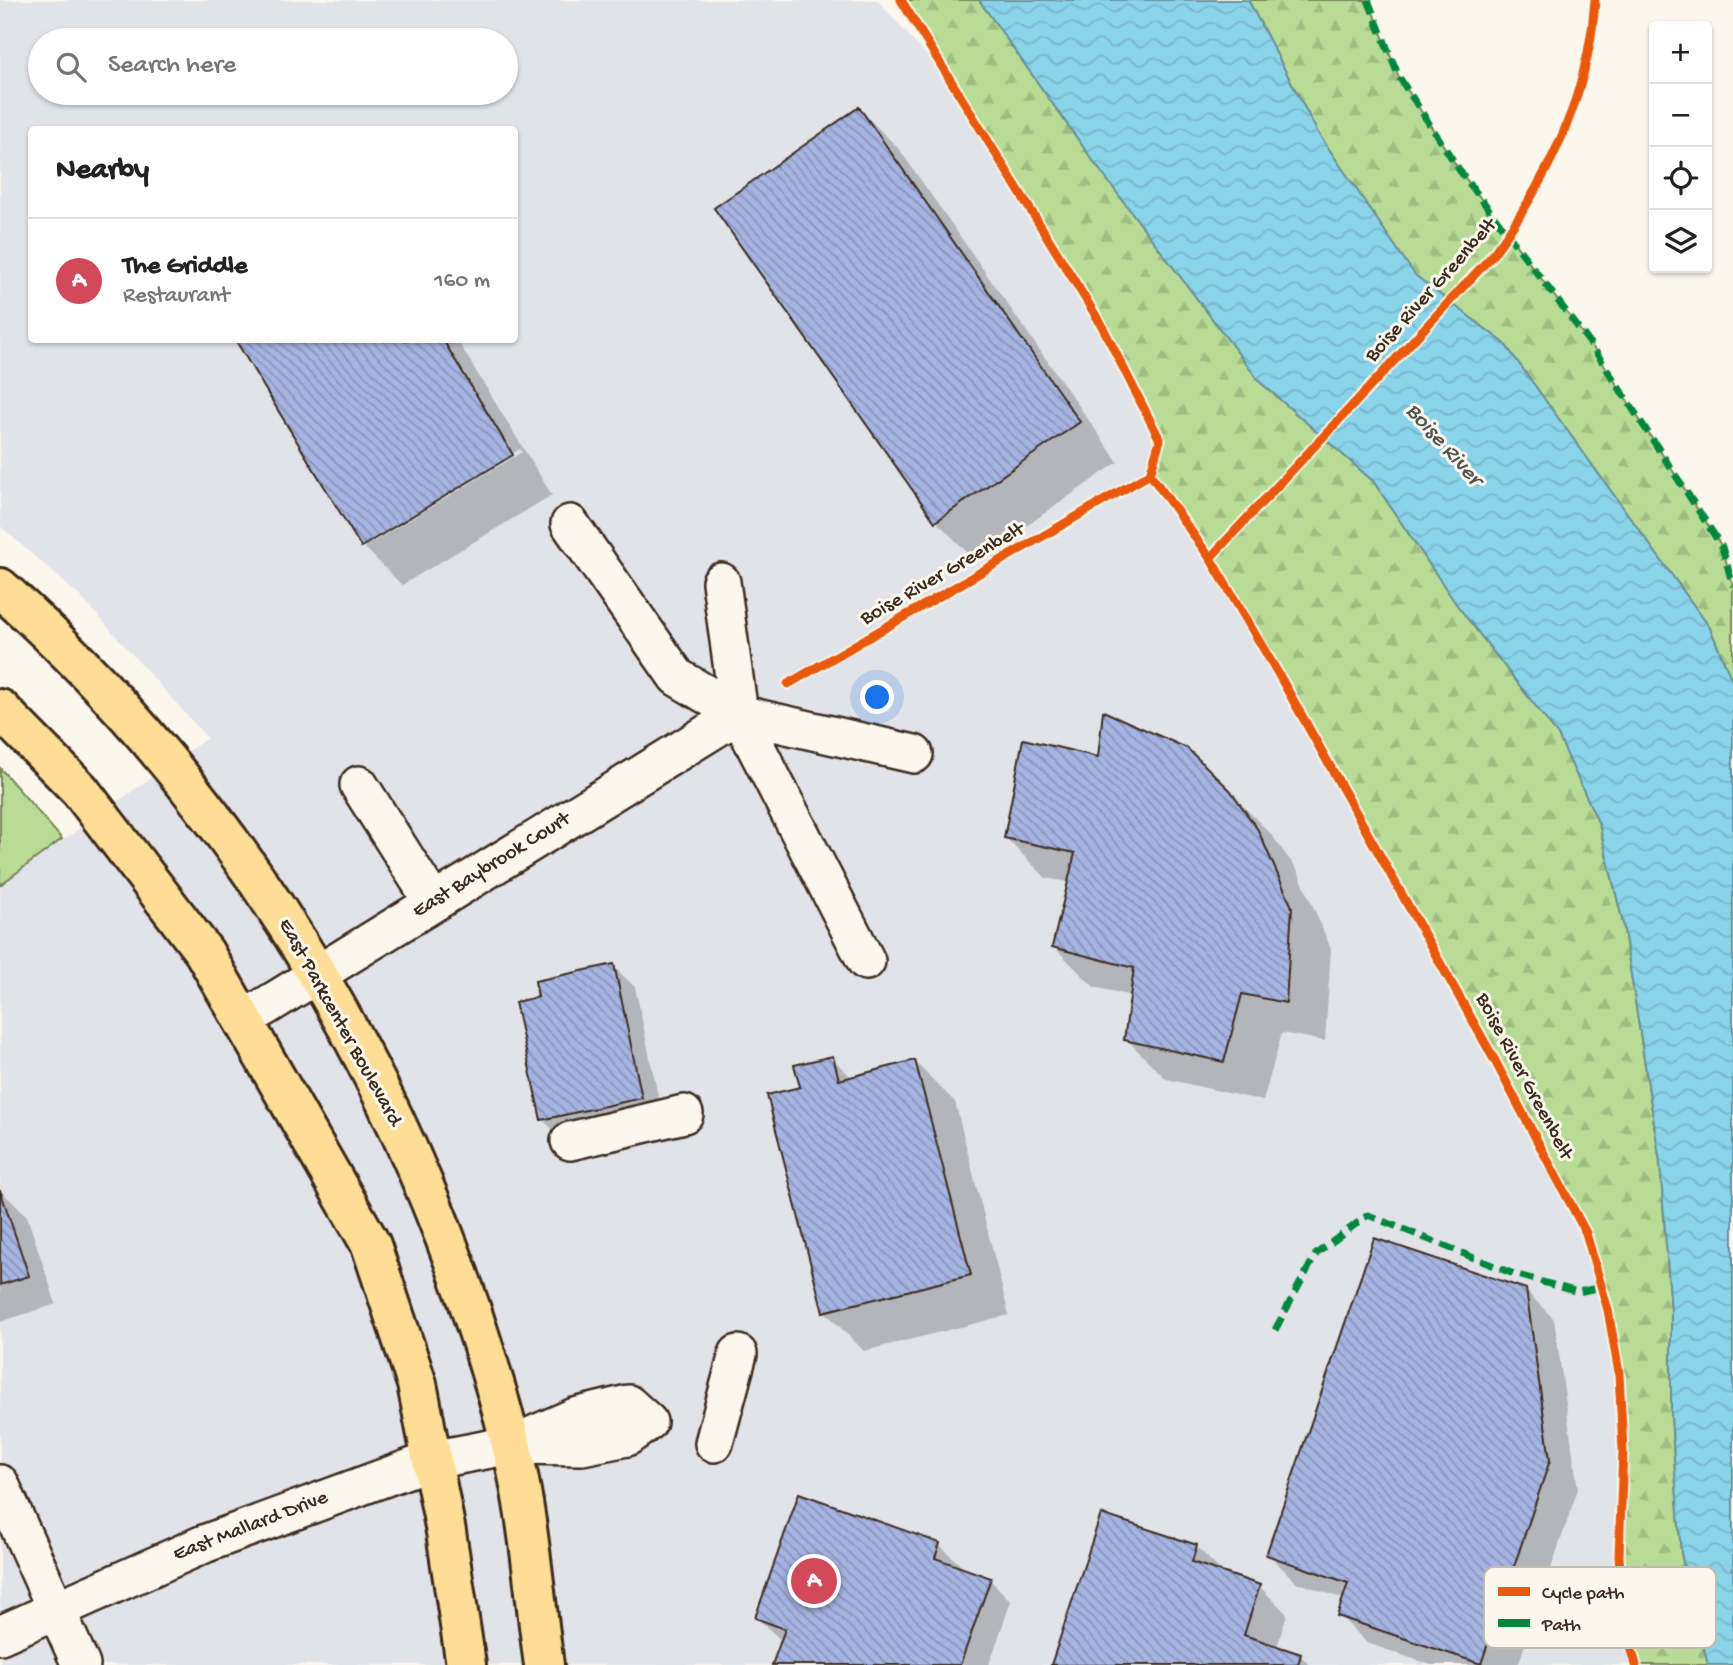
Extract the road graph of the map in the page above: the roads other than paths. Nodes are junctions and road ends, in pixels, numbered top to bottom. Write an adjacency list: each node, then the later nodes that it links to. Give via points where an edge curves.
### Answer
1 (570, 524): 5 (street, via 677,677)
2 (721, 582): 5 (street)
3 (0, 588): 10 (main road, East Parkcenter Boulevard, via 87,671 179,773 247,864)
4 (0, 709): 11 (main road, via 80,790 152,881 204,951)
5 (739, 714): 6 (street); 8 (street, East Baybrook Court); 9 (street)
6 (914, 754)
7 (359, 785): 8 (street)
8 (433, 902): 10 (street, East Baybrook Court)
9 (866, 961)
10 (317, 974): 11 (street, East Baybrook Court); 16 (main road, East Parkcenter Boulevard, via 375,1077 433,1201 465,1288)
11 (245, 1019): 17 (main road, via 371,1245 417,1384)
12 (684, 1114): 13 (street)
13 (570, 1141)
14 (738, 1354): 15 (street)
15 (714, 1443)
16 (511, 1445): 17 (street, East Mallard Drive); 23 (main road, East Parkcenter Boulevard)
17 (432, 1460): 19 (street, East Mallard Drive, via 204,1544); 22 (main road)
18 (0, 1484): 19 (street)
19 (55, 1611): 20 (street, East Mallard Drive); 21 (street)
20 (0, 1635)
21 (81, 1665)
22 (466, 1665)
23 (544, 1665)

